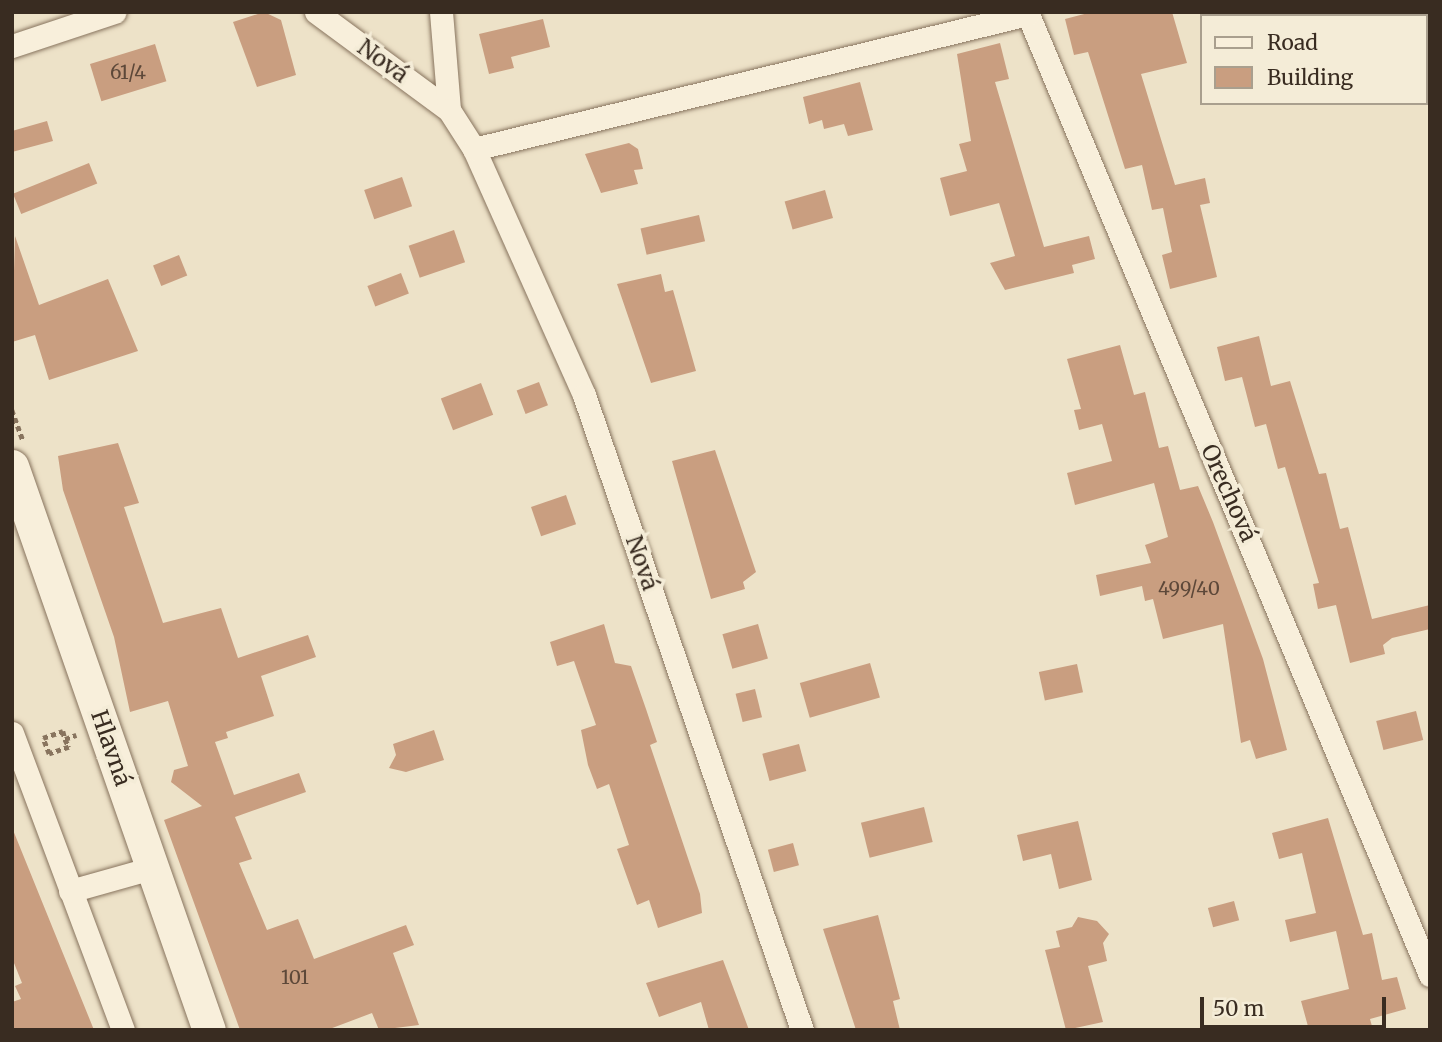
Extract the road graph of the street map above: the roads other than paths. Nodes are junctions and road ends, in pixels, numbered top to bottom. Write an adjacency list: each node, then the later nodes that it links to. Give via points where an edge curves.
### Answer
1 (114, 12): 5 (street)
2 (316, 12): 6 (street, Nová)
3 (441, 12): 6 (street, Nová)
4 (1028, 13): 7 (street); 12 (street, Orechová)
5 (12, 46)
6 (449, 110): 7 (street, Nová)
7 (474, 149): 15 (street, Nová, via 584,395)
8 (12, 466): 10 (main road, Hlavná)
9 (12, 733): 11 (street)
10 (152, 868): 11 (street); 14 (main road, Hlavná)
11 (69, 891): 13 (street)
12 (1430, 975)
13 (124, 1030)
14 (209, 1030)
15 (802, 1030)

